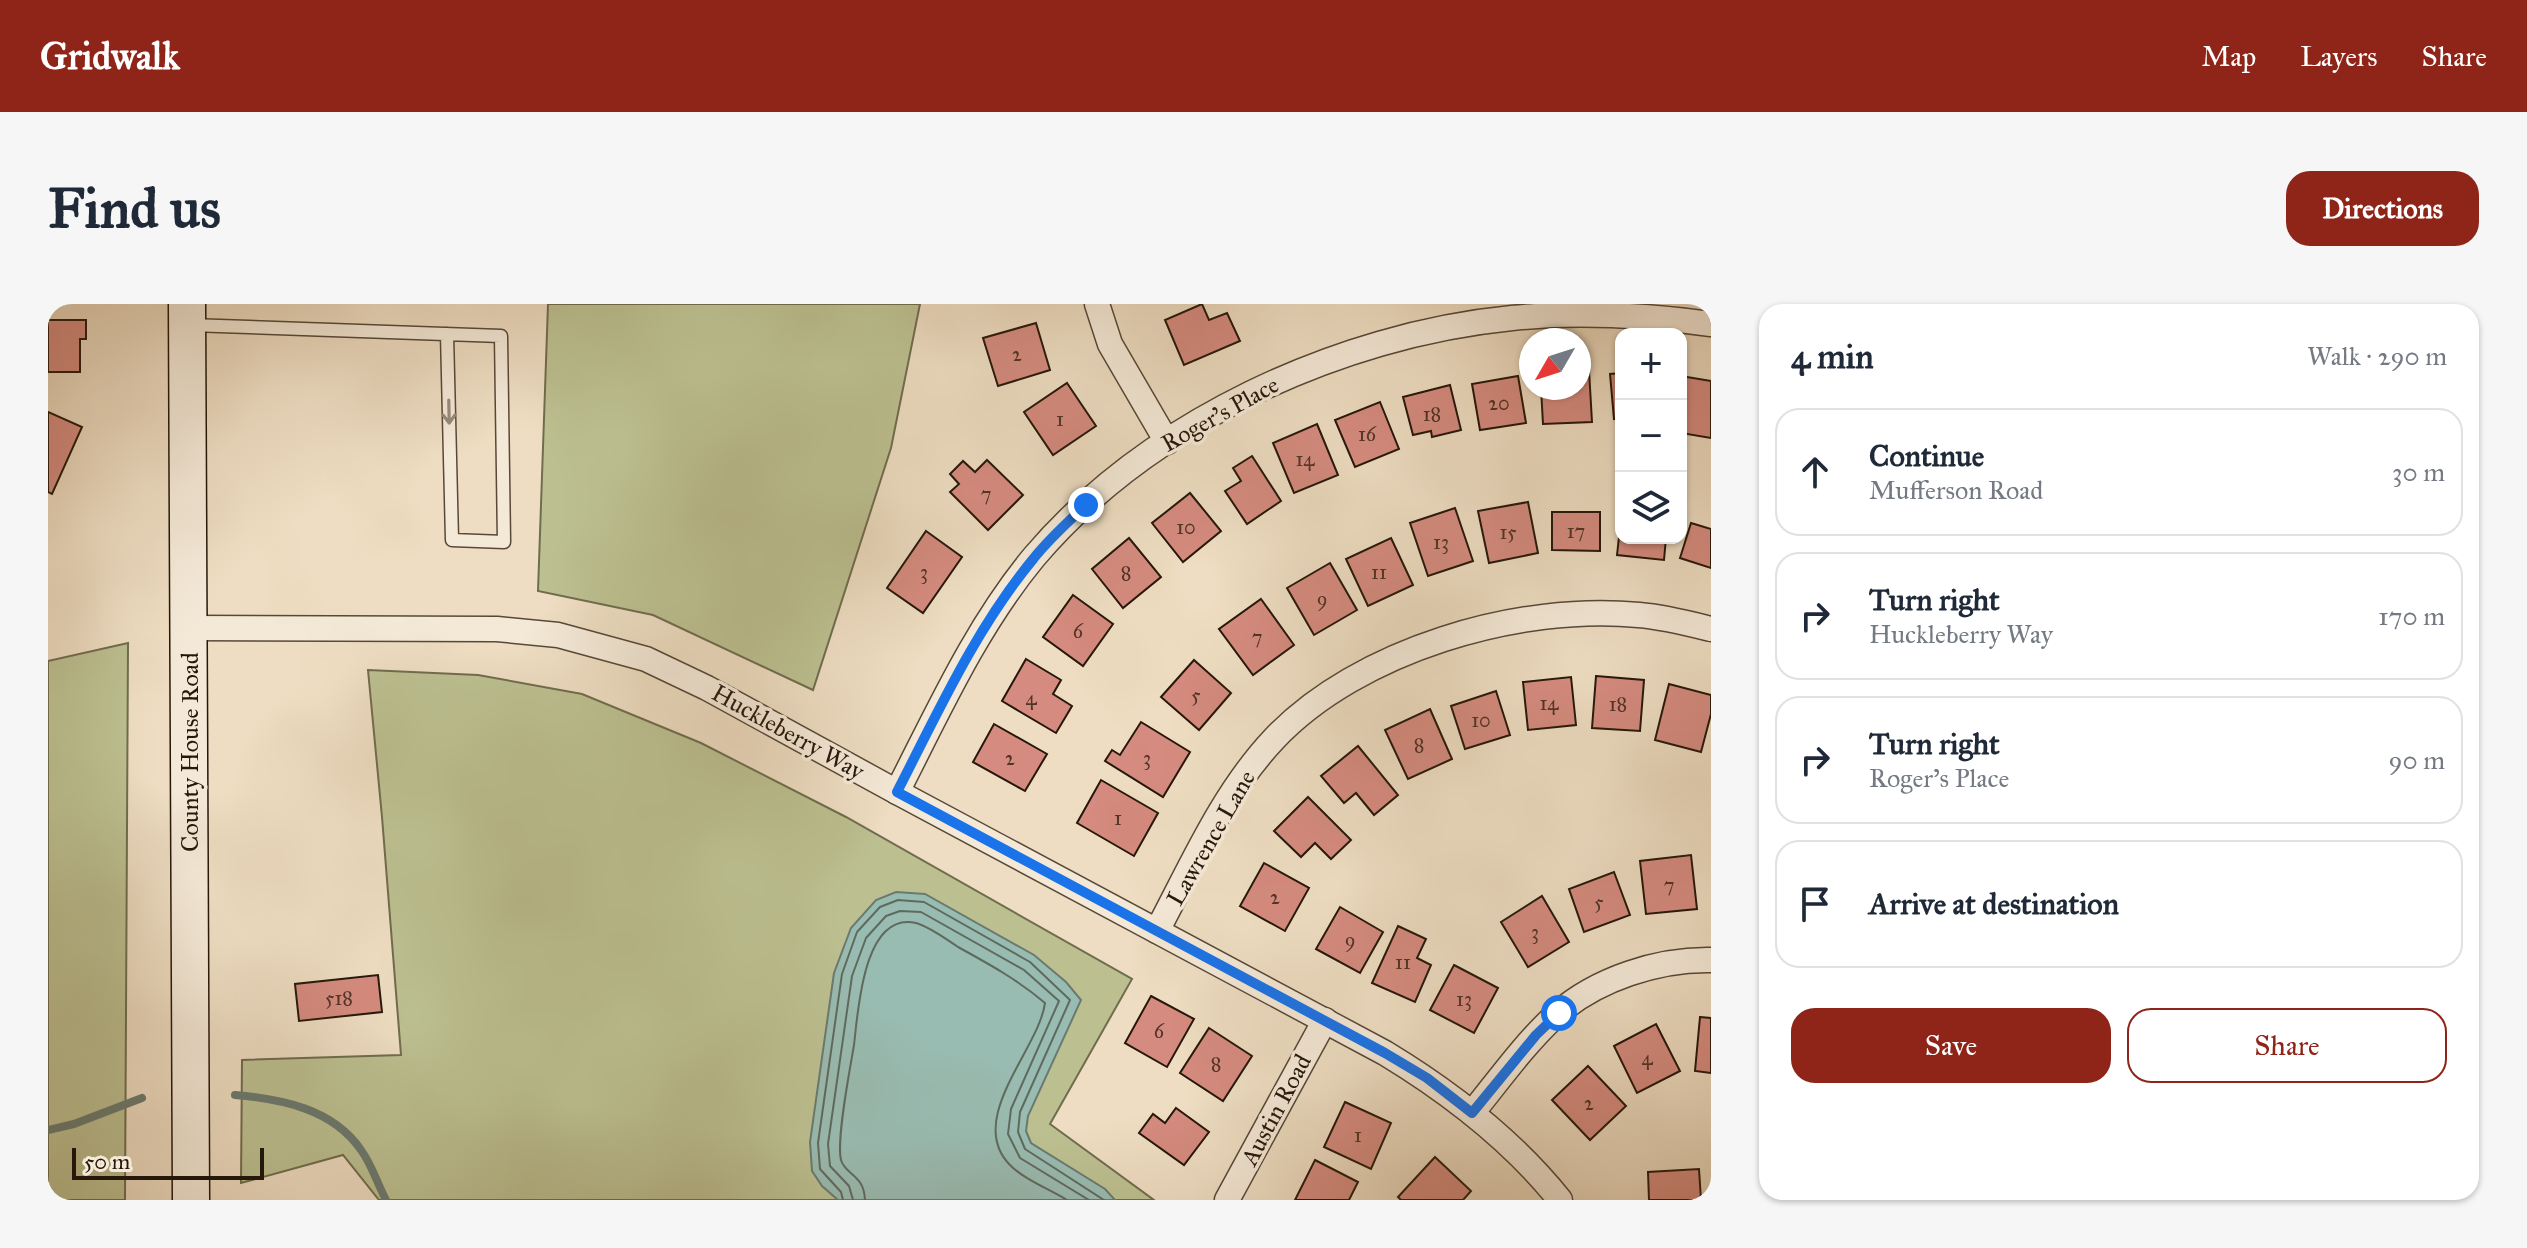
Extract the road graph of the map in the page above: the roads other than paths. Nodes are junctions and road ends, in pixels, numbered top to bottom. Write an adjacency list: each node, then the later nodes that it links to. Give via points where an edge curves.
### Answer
1 (1097, 304): 5 (street, via 1110,344)
2 (187, 315): 4 (lane); 6 (main road, County House Road)
3 (1711, 324): 5 (street, Roger's Place, via 1575,314 1509,318 1431,332 1309,367)
4 (447, 334): 4 (lane, one-way to 4, via 452,540 504,542 501,336)
5 (1167, 442): 8 (street, Roger's Place, via 1086,505 1026,567 978,639)
6 (190, 628): 8 (street, Huckleberry Way, via 457,628 558,635 677,673); 13 (main road, County House Road)
7 (1711, 629): 9 (street, Lawrence Lane, via 1636,614 1531,619 1471,630 1386,662 1334,690 1294,720 1253,764 1215,822)
8 (897, 792): 9 (street, Huckleberry Way)
9 (1157, 931): 11 (street, Huckleberry Way)
10 (1711, 960): 12 (street, via 1643,969 1586,994 1536,1035)
11 (1325, 1020): 12 (street, Huckleberry Way, via 1427,1078); 14 (street, Austin Road)
12 (1472, 1113): 15 (street, Huckleberry Way)
13 (191, 1200)
14 (1227, 1200)
15 (1560, 1200)

